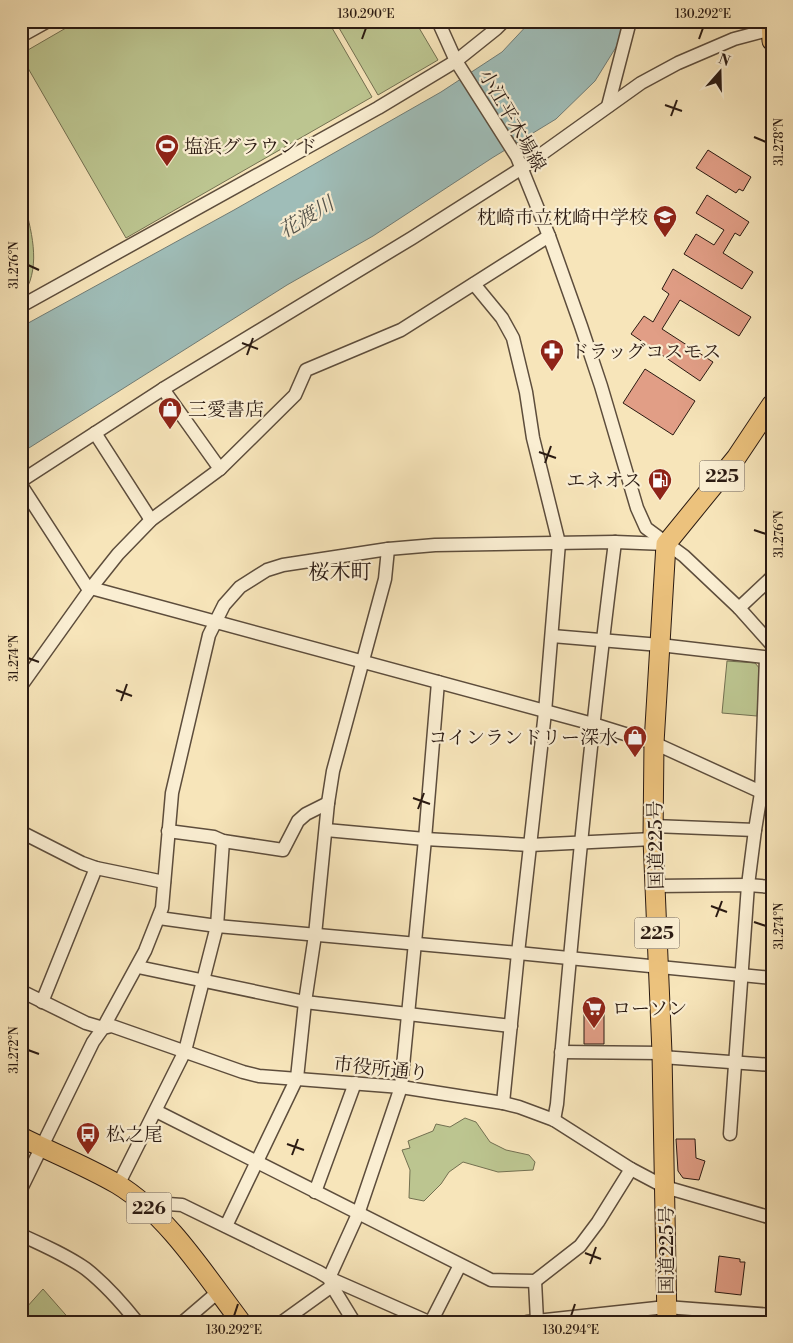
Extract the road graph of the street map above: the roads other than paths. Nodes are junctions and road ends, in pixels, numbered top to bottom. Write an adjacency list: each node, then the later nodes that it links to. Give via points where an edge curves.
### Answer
1 (48, 21): 6 (street)
2 (438, 21): 7 (street, 小江平木場線)
3 (504, 21): 7 (street)
4 (630, 21): 8 (street)
5 (771, 30): 8 (street, via 734,38 678,63)
6 (21, 36)
7 (456, 61): 9 (street, 小江平木場線); 12 (street)
8 (608, 106): 9 (street, via 575,132)
9 (519, 163): 10 (street, 小江平木場線); 13 (street, via 412,238)
10 (549, 236): 11 (street); 21 (street, 小江平木場線, via 601,386 637,508 646,528)
11 (474, 284): 16 (street, via 401,330 306,370 295,395); 20 (street, via 514,338 533,438)
12 (21, 306)
13 (163, 389): 15 (street); 16 (street)
14 (772, 404): 21 (highway, 225, via 736,458)
15 (95, 433): 17 (street); 18 (street)
16 (220, 469): 18 (street)
17 (21, 483): 24 (street)
18 (151, 520): 24 (street)
19 (615, 542): 20 (street); 21 (street); 28 (street)
20 (559, 543): 22 (street); 27 (street)
21 (666, 544): 25 (street, 小江平木場線, via 684,556); 29 (highway, 国道225号 / 225)
22 (388, 549): 26 (street, via 267,570 240,587); 32 (street, via 385,579)
23 (772, 577): 25 (street)
24 (90, 589): 26 (street); 34 (street)
25 (739, 608): 30 (street, 小江平木場線)
26 (215, 621): 32 (street); 43 (street, via 172,793)
27 (552, 636): 28 (street); 35 (street)
28 (602, 640): 29 (street); 36 (street)
29 (660, 645): 31 (street); 37 (highway, 国道225号 / 225)
30 (772, 646)
31 (769, 658): 39 (street)
32 (362, 661): 33 (street); 40 (street, via 333,771)
33 (438, 682): 35 (street); 46 (street)
34 (21, 686)
35 (545, 712): 36 (street); 49 (street)
36 (593, 724): 37 (street); 48 (street)
37 (654, 743): 39 (street); 45 (highway, 国道225号 / 225)
38 (772, 781): 39 (street)
39 (766, 795): 42 (street)
40 (328, 803): 41 (street); 47 (street, via 298,821 283,850)
41 (326, 830): 46 (street); 57 (street)
42 (754, 830): 45 (street); 52 (street)
43 (168, 831): 47 (street); 51 (street)
44 (21, 832): 50 (street)
45 (653, 832): 48 (street); 53 (highway, 国道225号 / 225)
46 (425, 839): 49 (street); 58 (street)
47 (223, 841): 56 (street)
48 (582, 842): 49 (street); 60 (street)
49 (530, 845): 59 (street)
50 (96, 868): 51 (street); 67 (street)
51 (164, 882): 55 (street)
52 (748, 885): 53 (street); 54 (street); 63 (street)
53 (655, 886): 62 (highway, 国道225号 / 225)
54 (772, 887)
55 (159, 918): 56 (street); 61 (street)
56 (217, 926): 57 (street); 65 (street)
57 (315, 935): 58 (street); 68 (street)
58 (415, 944): 59 (street); 69 (street)
59 (518, 953): 60 (street); 70 (street)
60 (569, 958): 62 (street); 73 (street)
61 (138, 967): 65 (street); 71 (street)
62 (659, 967): 63 (street); 74 (highway, 国道225号 / 225)
63 (740, 975): 64 (street); 75 (street)
64 (772, 978)
65 (202, 981): 68 (street); 72 (street)
66 (21, 991): 67 (street, 市役所通り)
67 (42, 1002): 71 (street, 市役所通り)
68 (304, 1002): 69 (street); 77 (street)
69 (409, 1013): 70 (street); 79 (street)
70 (511, 1026): 80 (street)
71 (103, 1028): 72 (street, 市役所通り, via 121,1028); 85 (street, via 92,1042)
72 (185, 1051): 77 (street, 市役所通り, via 259,1076); 81 (street)
73 (561, 1052): 74 (street); 82 (street)
74 (662, 1055): 75 (street); 89 (highway, 国道225号 / 225)
75 (734, 1063): 76 (street); 83 (street)
76 (772, 1065)
77 (297, 1078): 78 (street, 市役所通り); 86 (street)
78 (355, 1083): 79 (street, 市役所通り); 91 (street)
79 (402, 1087): 80 (street, 市役所通り); 93 (street)
80 (503, 1103): 82 (street, 市役所通り)
81 (156, 1111): 86 (street); 88 (street)
82 (554, 1120): 87 (street, 市役所通り)
83 (730, 1134)
84 (21, 1137): 85 (highway, 226)
85 (42, 1147): 88 (highway, 226); 90 (street)
86 (257, 1162): 91 (street); 95 (street)
87 (631, 1169): 89 (street, 市役所通り); 98 (street, via 580,1246)
88 (118, 1185): 92 (highway, 226)
89 (665, 1187): 94 (street, 市役所通り); 101 (highway, 国道225号 / 225)
90 (21, 1189)
91 (315, 1192): 93 (street)
92 (149, 1209): 95 (street, via 168,1204 182,1205); 100 (highway, 226)
93 (358, 1214): 97 (street); 99 (street)
94 (772, 1218)
95 (226, 1226): 99 (street)
96 (21, 1235): 105 (street, via 86,1269)
97 (460, 1265): 98 (street, via 491,1280); 110 (street)
98 (535, 1281): 104 (street)
99 (330, 1282): 108 (street); 109 (street); 110 (street)
100 (218, 1292): 106 (street); 107 (highway, 226)
101 (666, 1314): 102 (street); 103 (street)
102 (772, 1315)
103 (563, 1320): 104 (street)
104 (537, 1321): 111 (street)
105 (137, 1322)
106 (183, 1322)
107 (242, 1322)
108 (282, 1322)
109 (354, 1322)
110 (430, 1322)
111 (526, 1322)

